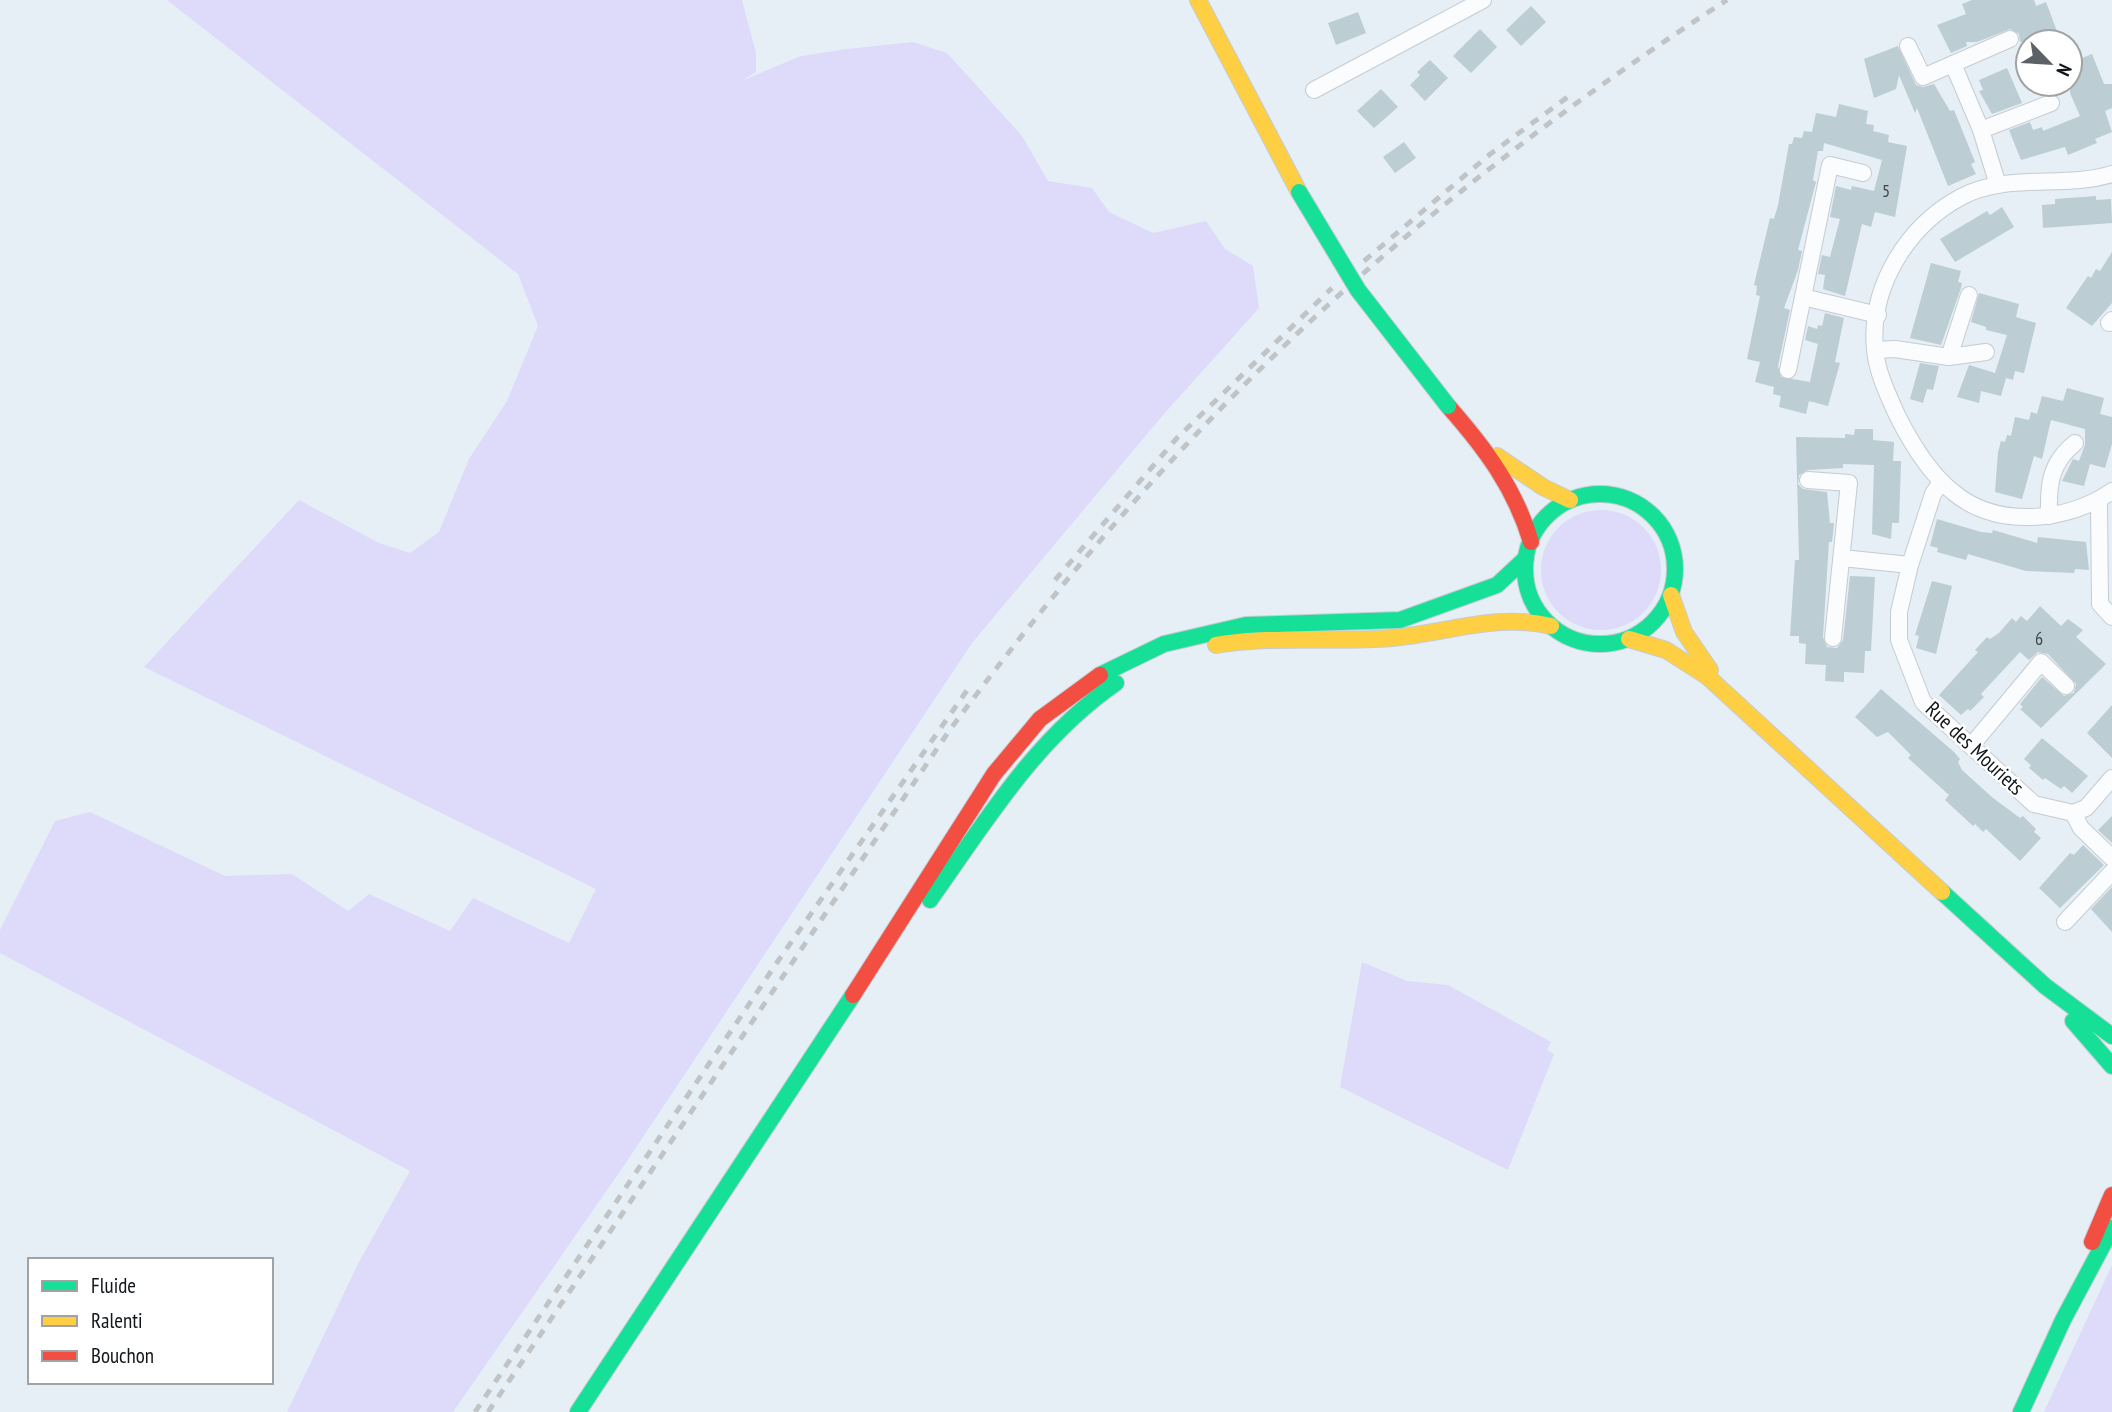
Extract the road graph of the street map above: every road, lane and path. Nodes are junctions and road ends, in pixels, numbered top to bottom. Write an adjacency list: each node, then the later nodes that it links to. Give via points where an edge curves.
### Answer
1 (1198, 0): 19 (main road, bridge, via 1299,191 1358,290)
2 (1483, 0): 6 (street)
3 (2010, 39): 5 (street)
4 (1908, 46): 5 (street, via 1923,77)
5 (1953, 64): 8 (street)
6 (1314, 90)
7 (2051, 103): 8 (street)
8 (1981, 130): 11 (street)
9 (1863, 173): 13 (street, via 1830,165)
10 (2112, 174): 11 (street)
11 (1998, 185): 14 (street, via 1965,195 1922,225 1895,258)
12 (1969, 295): 17 (street)
13 (1802, 297): 14 (street); 18 (street)
14 (1878, 315): 15 (street)
15 (1875, 350): 17 (street); 22 (street, via 1903,426)
16 (1986, 352): 17 (street)
17 (1949, 356)
18 (1788, 370)
19 (1480, 443): 24 (main road); 26 (main road, via 1522,507)
20 (2075, 443): 25 (street, via 2060,454 2048,482)
21 (1808, 480): 28 (street, via 1849,483)
22 (1941, 482): 25 (street, via 1955,494 2000,514); 29 (street, Rue des Mouriets)
23 (2106, 496): 25 (street, via 2074,511); 31 (street, via 2100,604)
24 (1570, 500): 26 (main road, via 1546,517); 30 (main road, via 1610,495 1652,514 1665,530 1674,555)
25 (2049, 516)
26 (1531, 542): 27 (main road)
27 (1526, 558): 32 (main road, via 1529,593); 46 (main road, via 1497,584 1418,615 1376,623 1246,625 1206,632 1136,655 1071,694 1022,738 993,774)
28 (1842, 558): 29 (street); 33 (street)
29 (1910, 565): 37 (street, Rue des Mouriets, via 1899,612 1899,640 1923,702)
30 (1671, 595): 34 (main road, via 1654,622); 36 (main road, via 1684,632)
31 (2112, 617)
32 (1551, 626): 34 (main road, via 1585,643 1607,645); 46 (main road, via 1513,618 1396,637 1225,643 1164,660 1106,689 1032,758)
33 (1833, 638)
34 (1629, 639): 36 (main road, via 1667,650)
35 (2067, 686): 37 (street, via 2041,662)
36 (1730, 694): 43 (main road)
37 (1971, 746): 39 (street, Rue des Mouriets, via 2034,804)
38 (2112, 778): 39 (street, via 2086,808)
39 (2073, 813): 40 (street, via 2081,828)
40 (2112, 858)
41 (2112, 872): 42 (street)
42 (2065, 922)
43 (2045, 986): 44 (main road); 45 (main road)
44 (2112, 1036)
45 (2112, 1066)
46 (792, 1089): 50 (main road)
47 (2112, 1195): 49 (main road)
48 (2112, 1228): 49 (main road)
49 (2063, 1320): 51 (main road)
50 (578, 1412)
51 (2021, 1412)

